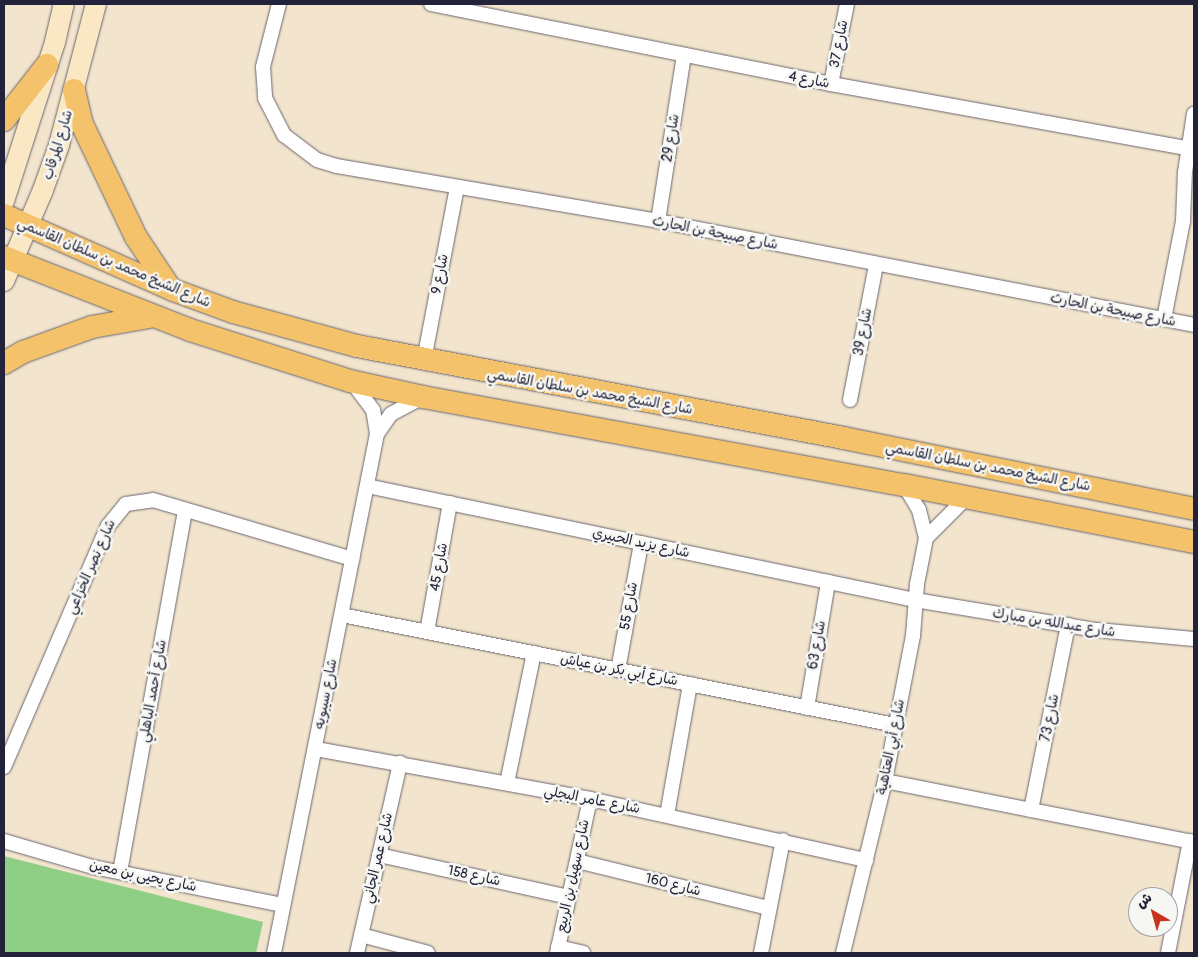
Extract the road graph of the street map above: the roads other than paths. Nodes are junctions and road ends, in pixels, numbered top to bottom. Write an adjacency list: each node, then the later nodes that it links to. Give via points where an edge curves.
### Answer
1 (64, 4): 7 (main road)
2 (96, 4): 9 (main road, شارع المرقاب)
3 (279, 4): 13 (street, شارع صبيحة بن الحارث, via 264,67 266,98 284,135 317,160)
4 (431, 4): 6 (street, شارع 4)
5 (847, 4): 8 (street, شارع 37)
6 (684, 55): 8 (street, شارع 4); 16 (street, شارع 29)
7 (47, 65): 11 (main road); 14 (main road)
8 (831, 84): 12 (street, شارع 4)
9 (74, 90): 18 (main road, شارع المرقاب, via 44,190); 22 (main road, via 82,124 136,237)
10 (1194, 114): 12 (street)
11 (4, 120)
12 (1188, 148): 17 (street)
13 (457, 187): 16 (street, شارع صبيحة بن الحارث); 26 (street, شارع 9)
14 (4, 201)
15 (4, 216): 18 (main road, شارع الشيخ محمد بن سلطان القاسمي)
16 (658, 221): 20 (street, شارع صبيحة بن الحارث)
17 (1189, 222): 24 (street)
18 (28, 226): 19 (main road, شارع المرقاب); 22 (main road, شارع الشيخ محمد بن سلطان القاسمي)
19 (8, 259): 21 (main road, شارع المرقاب); 23 (main road)
20 (876, 265): 24 (street, شارع صبيحة بن الحارث); 30 (street, شارع 39)
21 (4, 281)
22 (172, 290): 26 (main road, شارع الشيخ محمد بن سلطان القاسمي, via 295,330)
23 (156, 317): 27 (main road, via 107,322 23,352); 28 (main road, via 243,349)
24 (1164, 319): 25 (street, شارع صبيحة بن الحارث)
25 (1194, 325)
26 (424, 360): 36 (main road, شارع الشيخ محمد بن سلطان القاسمي, via 842,438)
27 (4, 363)
28 (350, 380): 29 (main road); 31 (street, شارع سيبويه, via 360,388 373,410)
29 (423, 397): 31 (street, شارع سيبويه, via 391,414); 32 (main road)
30 (850, 400)
31 (377, 434): 33 (street, شارع سيبويه)
32 (904, 485): 34 (main road); 38 (street, شارع أبي العتاهية, via 918,510)
33 (367, 486): 35 (street, شارع يزيد الحبيري); 41 (street, شارع سيبويه)
34 (967, 497): 38 (street); 39 (main road)
35 (450, 503): 40 (street, شارع يزيد الحبيري); 46 (street, شارع 45)
36 (1194, 509)
37 (186, 510): 41 (street, شارع نصر الخزاعي); 55 (street, شارع نصر الخزاعي, via 144,499 126,504 112,517); 67 (street, شارع أحمد الباهلي)
38 (926, 538): 43 (street, شارع أبي العتاهية)
39 (1194, 542)
40 (640, 543): 42 (street, شارع يزيد الحبيري); 49 (street, شارع 55)
41 (352, 559): 44 (street, شارع سيبويه)
42 (828, 582): 43 (street, شارع يزيد الحبيري); 51 (street, شارع 63)
43 (915, 600): 45 (street, شارع عبدالله بن مبارك); 52 (street, شارع أبي العتاهية, via 913,636)
44 (342, 614): 46 (street, شارع أبي بكر بن عياش); 53 (street, شارع سيبويه)
45 (1068, 625): 47 (street, شارع عبدالله بن مبارك); 59 (street, شارع 73)
46 (427, 632): 48 (street, شارع أبي بكر بن عياش)
47 (1194, 639)
48 (534, 653): 49 (street, شارع أبي بكر بن عياش); 57 (street)
49 (618, 670): 50 (street, شارع أبي بكر بن عياش)
50 (690, 684): 51 (street, شارع أبي بكر بن عياش); 60 (street)
51 (807, 708): 52 (street, شارع أبي بكر بن عياش)
52 (895, 725): 56 (street, شارع أبي العتاهية)
53 (316, 749): 54 (street, شارع عامر البجلي); 69 (street, شارع سيبويه)
54 (400, 764): 57 (street, شارع عامر البجلي); 64 (street, شارع عمر الجاني)
55 (4, 767)
56 (885, 781): 59 (street); 65 (street, شارع أبي العتاهية)
57 (507, 783): 58 (street, شارع عامر البجلي)
58 (590, 799): 60 (street, شارع عامر البجلي); 66 (street, شارع سهيل بن الربيع)
59 (1031, 810): 63 (street)
60 (668, 815): 61 (street, شارع عامر البجلي)
61 (782, 840): 65 (street, شارع عامر البجلي); 70 (street)
62 (4, 841): 67 (street, شارع يحيى بن معين)
63 (1192, 842): 79 (street)
64 (379, 855): 68 (street, شارع 158); 71 (street, شارع عمر الجاني)
65 (866, 860): 78 (street, شارع أبي العتاهية)
66 (577, 861): 68 (street, شارع سهيل بن الربيع); 70 (street, شارع 160)
67 (120, 872): 69 (street, شارع يحيى بن معين)
68 (569, 897): 72 (street, شارع سهيل بن الربيع)
69 (284, 905): 73 (street, شارع سيبويه)
70 (769, 908): 77 (street)
71 (361, 935): 74 (street, شارع عمر الجاني); 75 (street)
72 (557, 950): 76 (street)
73 (274, 953)
74 (357, 953)
75 (428, 953)
76 (583, 953)
77 (761, 953)
78 (843, 953)
79 (1168, 953)

